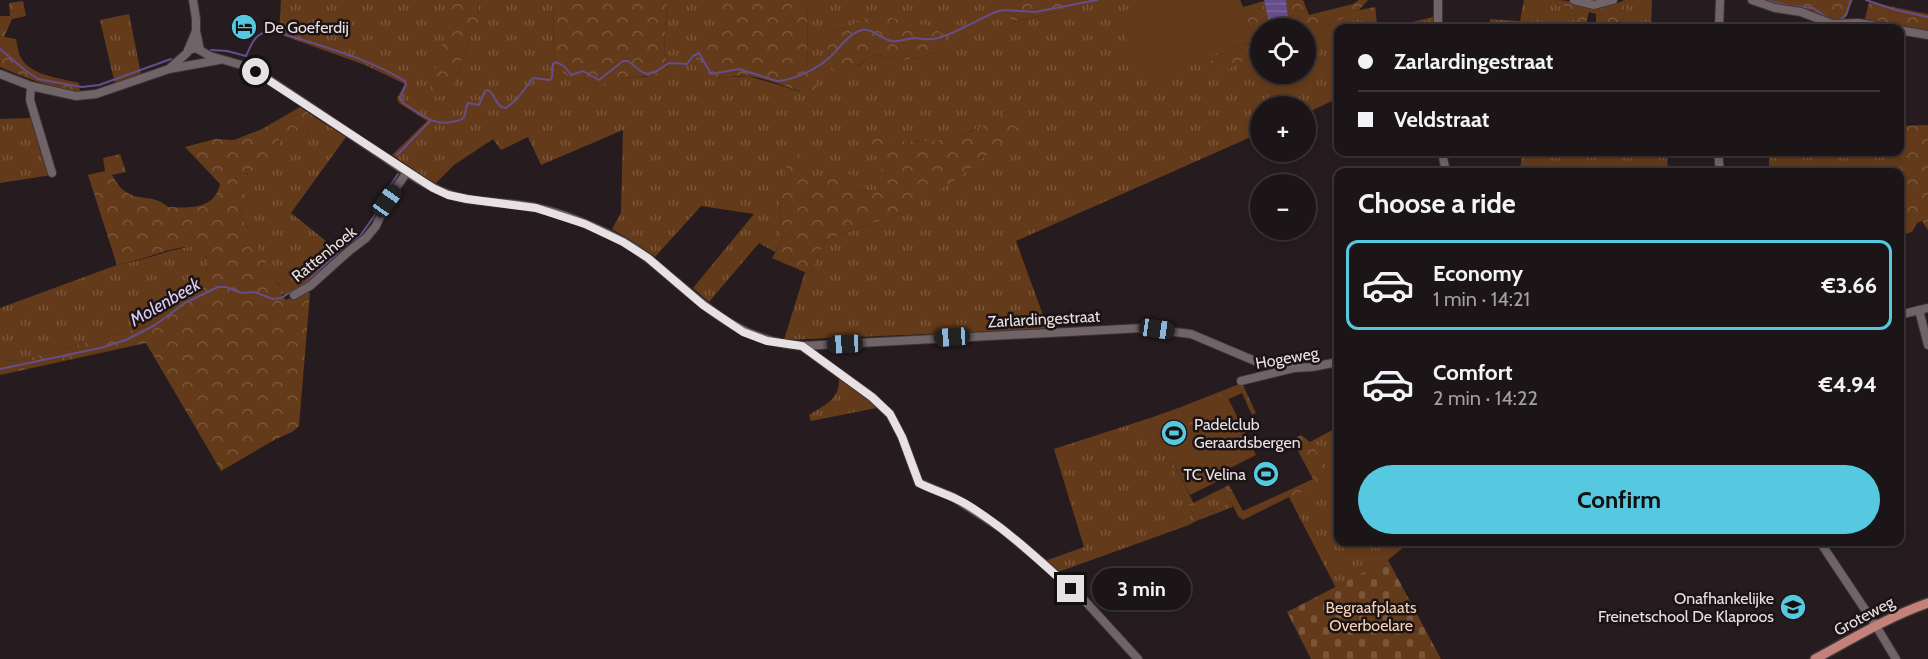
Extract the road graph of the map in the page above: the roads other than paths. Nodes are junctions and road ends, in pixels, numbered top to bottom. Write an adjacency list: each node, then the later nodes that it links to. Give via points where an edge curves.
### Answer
1 (193, 0): 10 (street)
2 (1438, 0): 7 (street)
3 (1574, 0): 4 (street, via 1594,4)
4 (1613, 0)
5 (1720, 0): 8 (street)
6 (1752, 0): 9 (street, via 1801,12 1826,23)
7 (1438, 24)
8 (1719, 24)
9 (1864, 24)
10 (196, 31): 13 (street); 14 (street)
11 (1904, 31): 12 (street)
12 (1928, 35)
13 (188, 51): 14 (street, Zarlardingestraat); 16 (street, via 188,60); 17 (street, Zarlardingestraat)
14 (201, 51): 15 (street, Zarlardingestraat); 16 (street, via 202,58)
15 (220, 60): 16 (street, Zarlardingestraat); 20 (street, Zarlardingestraat, via 256,72)
16 (196, 63): 17 (street, Zarlardingestraat)
17 (169, 69): 19 (street, Zarlardingestraat, via 96,94 76,96)
18 (0, 74): 19 (street, Zarlardingestraat)
19 (31, 86): 21 (street, via 30,99)
20 (407, 172): 22 (street, Rattenhoek, via 366,238); 26 (street, Zarlardingestraat, via 448,195 536,208 585,224 648,258 703,305 743,332 767,341)
21 (52, 173)
22 (294, 295)
23 (1924, 309): 24 (street); 25 (street)
24 (1904, 314)
25 (1928, 345)
26 (802, 346): 28 (street, Zarlardingestraat, via 1143,328 1191,334 1255,361); 33 (street, via 890,414 919,483 953,497 1001,528 1086,602)
27 (1334, 363): 28 (street, Hogeweg)
28 (1294, 368): 29 (street, Hogeweg)
29 (1241, 381)
30 (1823, 546): 32 (street)
31 (1928, 603): 32 (main road, Groteweg)
32 (1876, 626): 34 (main road, Groteweg); 35 (street)
33 (1138, 659)
34 (1815, 659)
35 (1896, 659)

